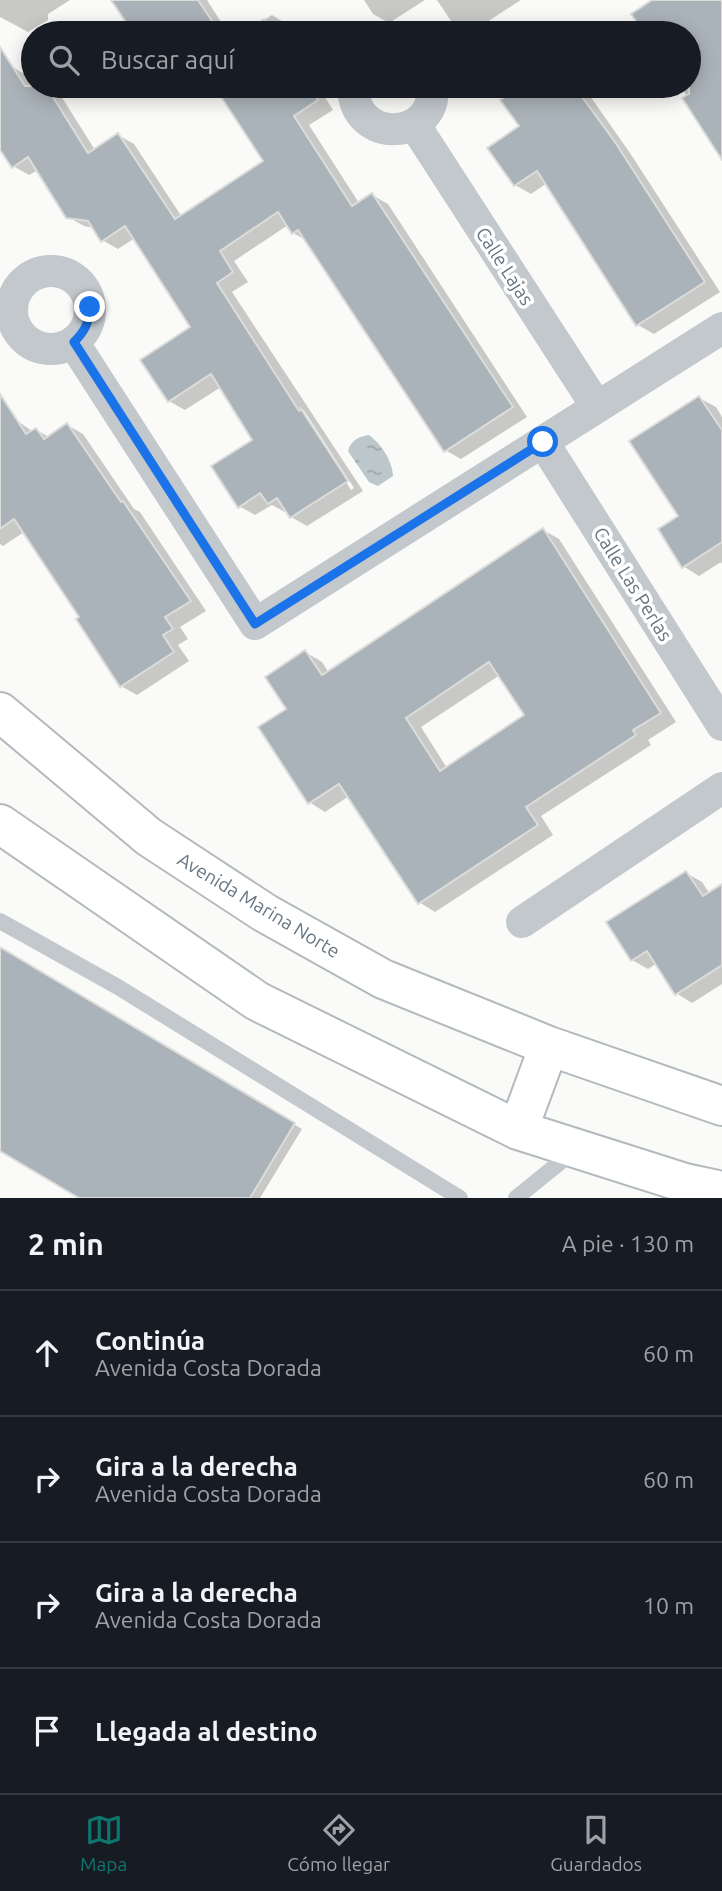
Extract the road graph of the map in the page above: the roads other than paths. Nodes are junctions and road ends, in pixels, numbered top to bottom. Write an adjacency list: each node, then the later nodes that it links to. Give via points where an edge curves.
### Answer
1 (354, 98): 3 (street, via 357,110 376,127 402,129)
2 (431, 98): 3 (street, via 424,115)
3 (414, 124): 6 (street, Calle Lajas)
4 (722, 328): 6 (street)
5 (74, 342): 7 (street, via 255,624)
6 (597, 407): 7 (street)
7 (543, 442): 9 (street, Calle Las Perlas)
8 (0, 712): 14 (main road, Avenida Marina Norte, via 149,837 265,914 383,978)
9 (722, 725)
10 (722, 788): 13 (street)
11 (0, 824): 16 (main road, via 257,1001)
12 (0, 921): 19 (lane, via 118,987)
13 (522, 922)
14 (549, 1046): 15 (main road, Avenida Marina Norte); 16 (main road)
15 (722, 1106)
16 (518, 1130): 17 (main road)
17 (576, 1149): 18 (main road); 20 (lane)
18 (722, 1191)
19 (460, 1198)
20 (516, 1198)

